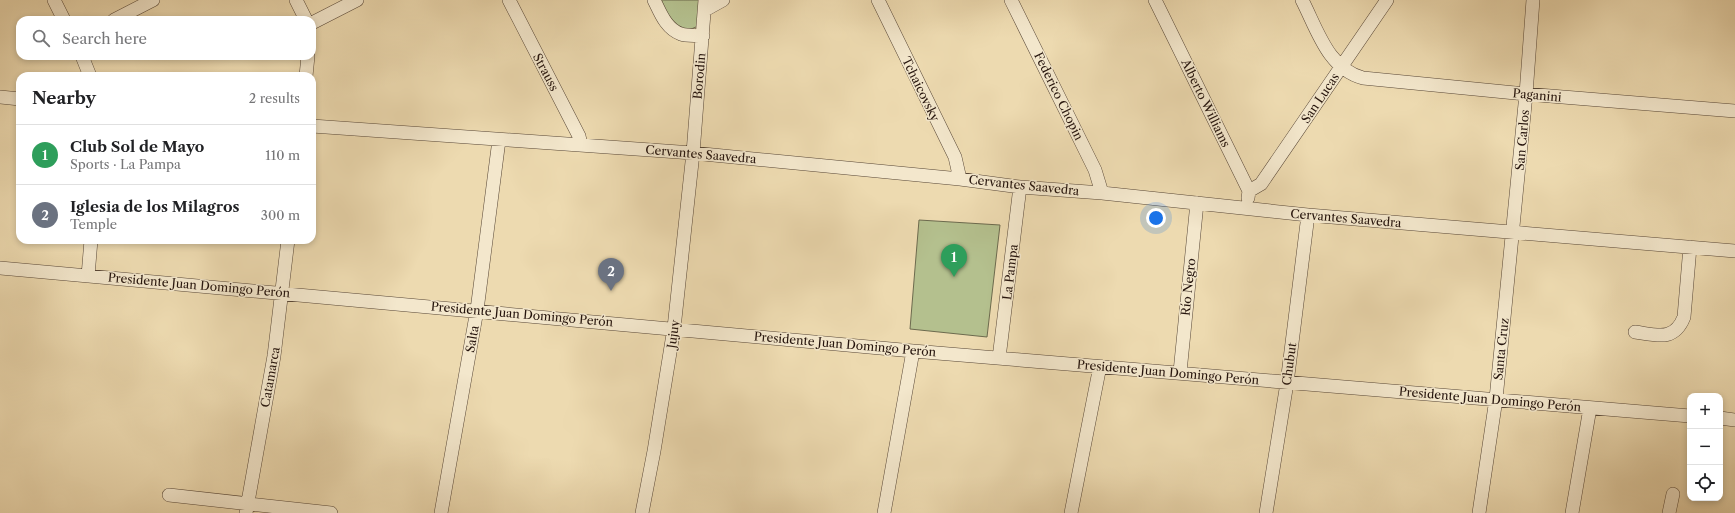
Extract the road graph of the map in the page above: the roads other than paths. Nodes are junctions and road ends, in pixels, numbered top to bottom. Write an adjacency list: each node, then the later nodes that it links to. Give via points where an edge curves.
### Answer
1 (54, 0): 15 (street)
2 (153, 0): 16 (street)
3 (296, 0): 17 (street)
4 (357, 0): 18 (street)
5 (509, 0): 31 (street, Strauss, via 579,136)
6 (654, 0): 19 (street, via 664,20 676,32)
7 (723, 0): 14 (street)
8 (878, 0): 33 (street, Tchaicovsky, via 955,157)
9 (1011, 0): 36 (street, Federico Chopin, via 1095,170)
10 (1155, 0): 35 (street, Alberto Williams)
11 (1302, 0): 22 (street, via 1332,58)
12 (1387, 0): 22 (street, San Lucas)
13 (1533, 0): 25 (street, San Carlos)
14 (705, 5): 19 (street, Borodin)
15 (62, 16)
16 (122, 16)
17 (304, 16)
18 (316, 21)
19 (703, 36): 32 (street, Borodin)
20 (84, 60): 23 (street)
21 (308, 60): 24 (street)
22 (1341, 68): 25 (street, Paganini, via 1363,78); 35 (street, San Lucas, via 1261,184)
23 (88, 72)
24 (306, 72)
25 (1526, 94): 28 (street, Paganini); 40 (street, San Carlos)
26 (0, 97): 27 (street)
27 (16, 99)
28 (1735, 111)
29 (316, 126): 30 (street, Cervantes Saavedra)
30 (499, 140): 31 (street, Cervantes Saavedra); 48 (street, Salta)
31 (580, 145): 32 (street, Cervantes Saavedra)
32 (693, 153): 33 (street, Cervantes Saavedra); 49 (street, Jujuy)
33 (960, 179): 34 (street, Cervantes Saavedra)
34 (1020, 187): 36 (street, Cervantes Saavedra); 52 (street, La Pampa)
35 (1249, 191): 38 (street, Alberto Williams)
36 (1102, 193): 37 (street, Cervantes Saavedra)
37 (1196, 203): 38 (street, Cervantes Saavedra); 54 (street, Río Negro)
38 (1248, 208): 39 (street, Cervantes Saavedra)
39 (1308, 215): 40 (street, Cervantes Saavedra); 55 (street, Chubut)
40 (1513, 232): 43 (street, Cervantes Saavedra); 56 (street, Santa Cruz)
41 (91, 244): 46 (street)
42 (288, 244): 47 (street, Catamarca)
43 (1690, 247): 44 (street, Cervantes Saavedra); 50 (street, via 1684,317 1680,326 1674,333 1664,336)
44 (1735, 251)
45 (0, 268): 46 (street, Presidente Juan Domingo Perón)
46 (88, 276): 47 (street, Presidente Juan Domingo Perón)
47 (283, 292): 48 (street, Presidente Juan Domingo Perón); 63 (street, Catamarca)
48 (477, 310): 49 (street, Presidente Juan Domingo Perón); 65 (street, Salta)
49 (674, 328): 51 (street, Presidente Juan Domingo Perón); 66 (street, Jujuy)
50 (1635, 332)
51 (913, 350): 52 (street, Presidente Juan Domingo Perón); 67 (street)
52 (999, 358): 53 (street, Presidente Juan Domingo Perón)
53 (1100, 366): 54 (street, Presidente Juan Domingo Perón); 68 (street)
54 (1180, 372): 55 (street, Presidente Juan Domingo Perón)
55 (1287, 382): 56 (street, Presidente Juan Domingo Perón); 69 (street, Chubut)
56 (1496, 399): 57 (street, Presidente Juan Domingo Perón); 70 (street, Santa Cruz)
57 (1590, 408): 58 (street, Presidente Juan Domingo Perón); 71 (street)
58 (1687, 416)
59 (1723, 418): 60 (street)
60 (1735, 420)
61 (1673, 494): 72 (street)
62 (169, 495): 63 (street)
63 (247, 509): 64 (street)
64 (331, 513)
65 (441, 513)
66 (642, 513)
67 (884, 513)
68 (1071, 513)
69 (1266, 513)
70 (1479, 513)
71 (1572, 513)
72 (1669, 513)

